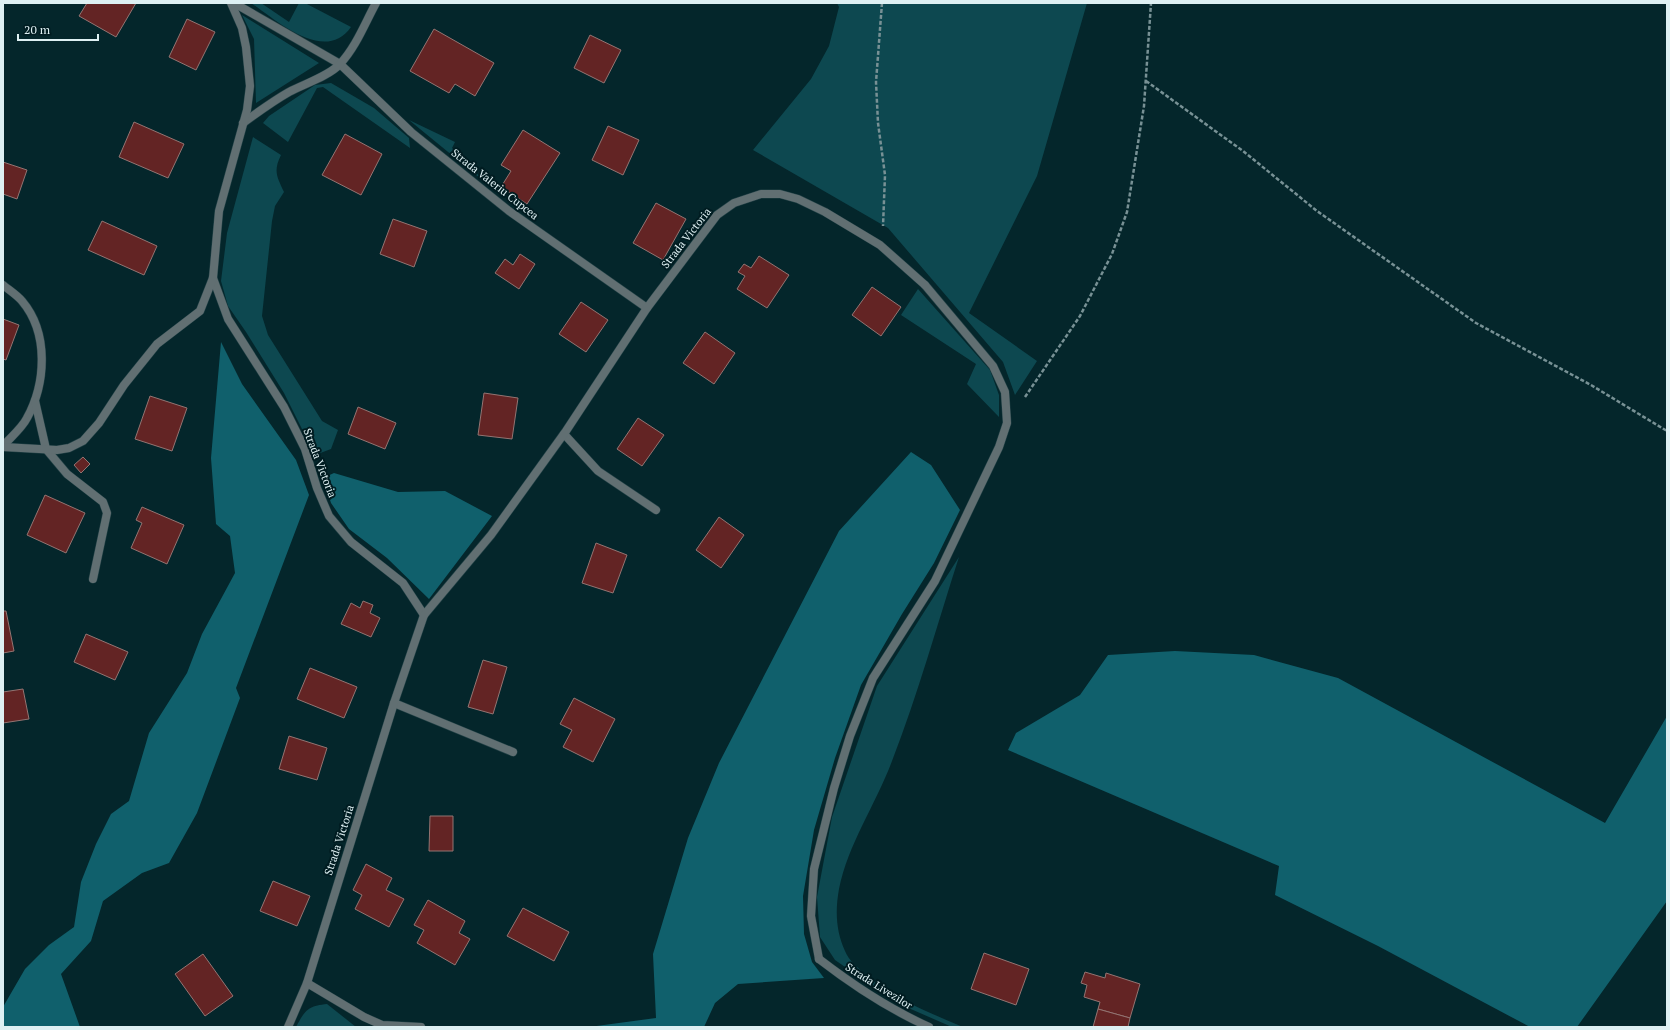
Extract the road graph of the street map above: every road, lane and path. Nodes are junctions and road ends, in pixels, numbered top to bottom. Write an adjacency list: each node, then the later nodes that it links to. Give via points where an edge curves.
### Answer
1 (233, 3): 5 (street, Strada Valeriu Cupcea); 7 (street, Strada Valeriu Cupcea, via 242,28 248,61 250,86)
2 (376, 3): 5 (street)
3 (882, 3): 8 (path, via 876,82 885,175)
4 (1152, 3): 6 (path)
5 (340, 64): 7 (street, via 331,72 270,104); 11 (street, Strada Valeriu Cupcea, via 412,132 509,211)
6 (1146, 81): 12 (path, via 1127,212 1112,254 1080,316); 14 (path, via 1243,151 1316,211 1476,323 1591,385)
7 (243, 123): 9 (street, Strada Valeriu Cupcea, via 219,211)
8 (880, 245): 11 (street, Strada Victoria, via 798,199 780,194 761,194 734,203 717,215); 23 (street, Strada Victoria, via 925,284 994,366 1005,392 1007,423 999,447 935,581 873,678 850,736 814,869 811,916)
9 (213, 278): 17 (street, Strada Valeriu Cupcea, via 200,311 157,344 83,441 69,448); 20 (street, Strada Victoria, via 228,319 284,407 306,449 329,516 351,542 403,583)
10 (3, 285): 13 (street, Strada Valeriu Cupcea, via 22,301 33,318 38,333 42,370 40,389)
11 (647, 308): 15 (street, Strada Victoria)
12 (1024, 398)
13 (35, 401): 16 (street, Strada Valeriu Cupcea, via 26,419); 17 (street, Strada Valeriu Cupcea)
14 (1667, 431)
15 (564, 434): 18 (street, via 598,471); 20 (street, Strada Victoria, via 491,535)
16 (3, 446): 17 (street, Strada Valeriu Cupcea)
17 (46, 449): 19 (street, Strada Valeriu Cupcea, via 67,474 104,502 107,513)
18 (656, 510)
19 (93, 579)
20 (424, 615): 21 (street, Strada Victoria)
21 (394, 704): 22 (street); 24 (street, Strada Victoria)
22 (513, 752)
23 (819, 959): 27 (street, Strada Livezilor, via 885,1006)
24 (307, 983): 25 (street, Strada Victoria); 26 (street, via 382,1025)
25 (288, 1027)
26 (421, 1027)
27 (929, 1027)

